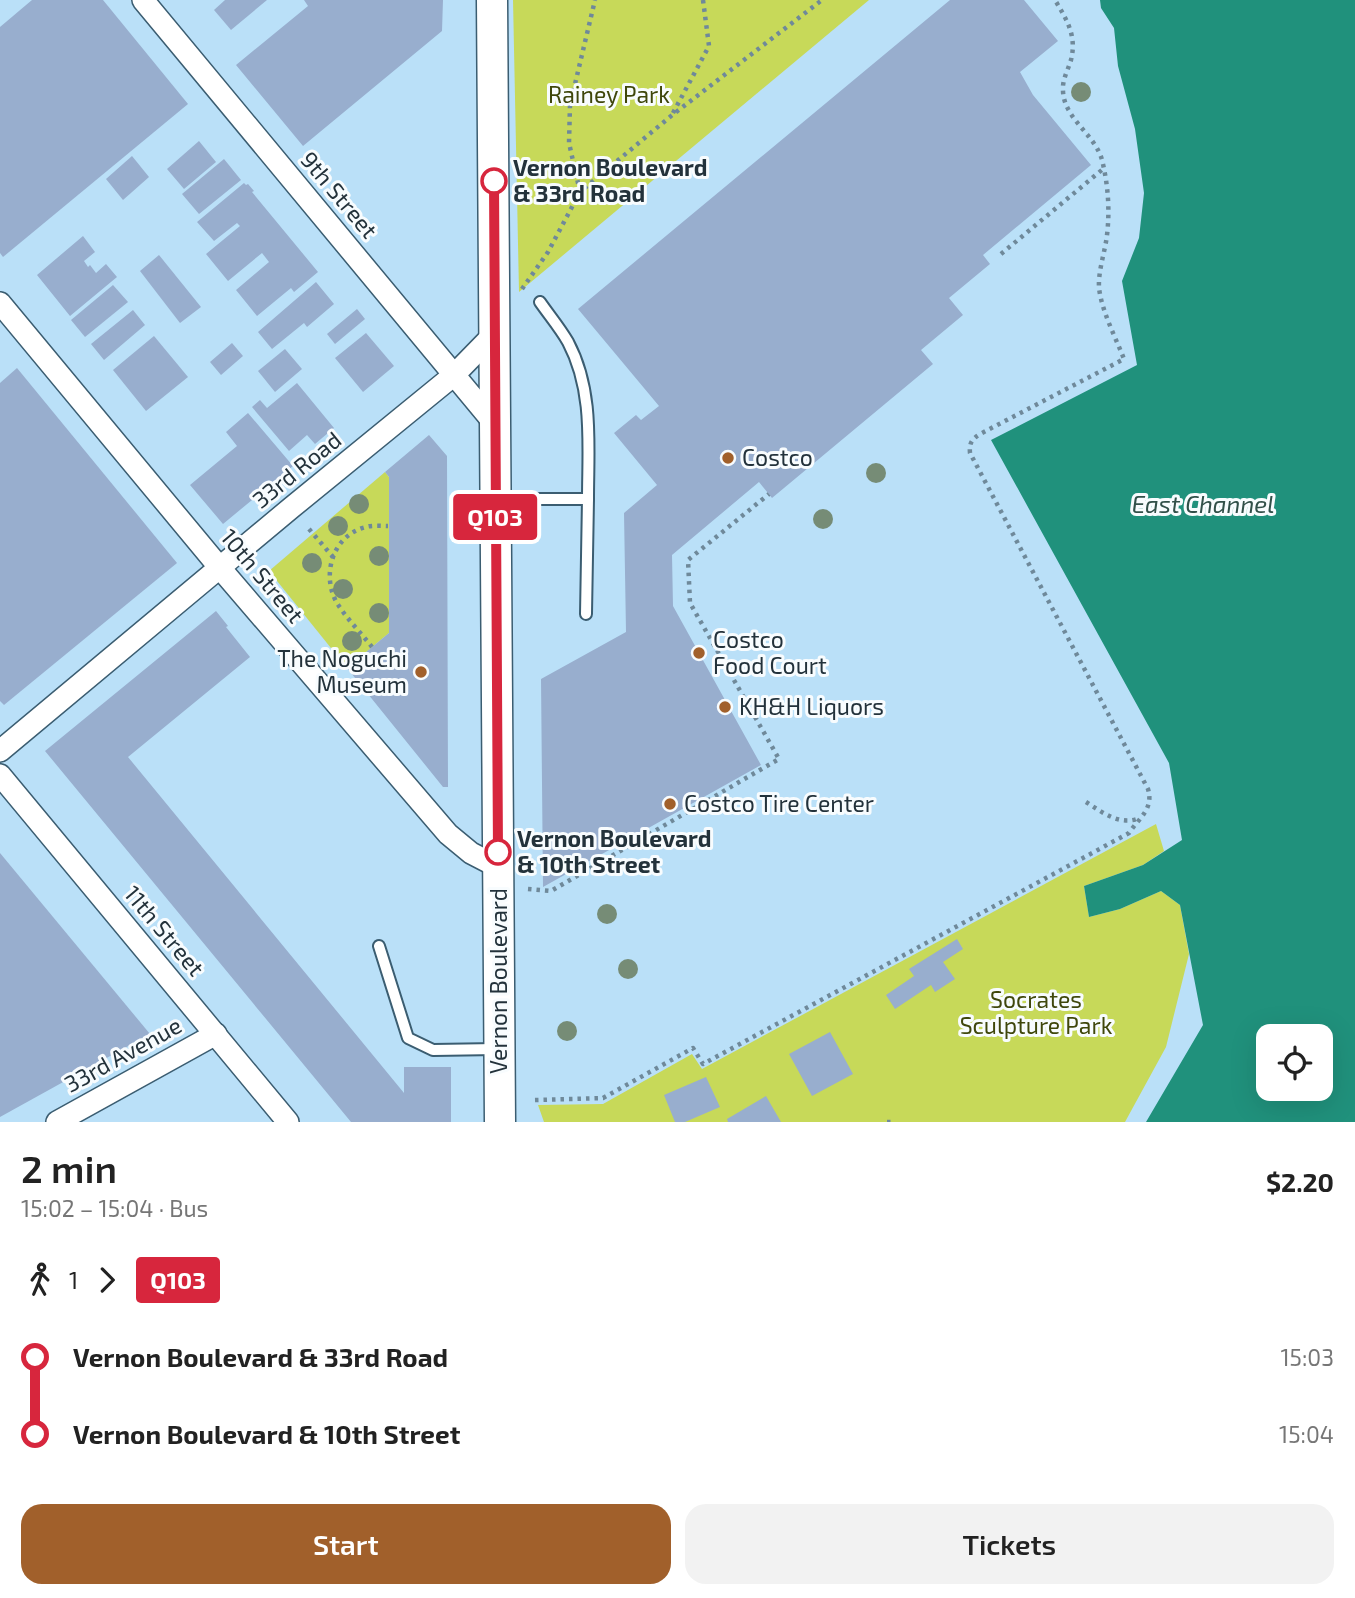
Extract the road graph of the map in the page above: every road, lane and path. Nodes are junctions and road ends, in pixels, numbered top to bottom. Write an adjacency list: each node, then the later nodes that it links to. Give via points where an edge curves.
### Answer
1 (143, 0): 15 (street, 9th Street)
2 (492, 0): 14 (main road, Vernon Boulevard)
3 (595, 0): 9 (path, via 570,105 569,143)
4 (704, 0): 7 (path, via 709,46)
5 (822, 0): 7 (path)
6 (1055, 0): 8 (path, via 1074,41 1063,91)
7 (671, 116): 9 (path)
8 (1104, 168): 10 (path); 29 (path, via 1107,232 1099,285 1124,359 980,434 973,439 970,453 1147,789 1149,807)
9 (580, 192): 11 (path)
10 (1001, 254)
11 (531, 276)
12 (540, 302): 19 (lane, via 567,341 585,388)
13 (0, 303): 23 (street, 10th Street)
14 (495, 332): 15 (street, 33rd Road); 16 (main road, Vernon Boulevard)
15 (454, 375): 16 (street, 9th Street); 23 (street, 33rd Road)
16 (494, 424): 18 (main road, Vernon Boulevard)
17 (769, 494): 31 (path, via 688,561 690,603 779,759 551,891)
18 (495, 499): 19 (lane); 30 (main road, Vernon Boulevard)
19 (588, 499): 24 (lane)
20 (388, 526): 22 (path, via 354,532)
21 (309, 529): 22 (path)
22 (333, 557): 25 (path, via 329,580 337,602)
23 (220, 568): 26 (street, 33rd Road); 30 (street, 10th Street, via 448,834)
24 (586, 614)
25 (372, 647)
26 (0, 751)
27 (0, 775): 33 (street, 11th Street)
28 (1086, 802): 29 (path, via 1123,821)
29 (1138, 819): 35 (path, via 1129,834 702,1064 693,1048 603,1098)
30 (498, 867): 34 (main road, Vernon Boulevard)
31 (528, 888)
32 (379, 946): 34 (lane, via 408,1038 433,1049)
33 (216, 1034): 36 (street, 33rd Avenue); 37 (street, 11th Street)
34 (500, 1049): 38 (main road, Vernon Boulevard)
35 (535, 1100)
36 (57, 1122)
37 (288, 1122)
38 (500, 1122)
39 (887, 1122): 40 (path)
40 (893, 1122)

